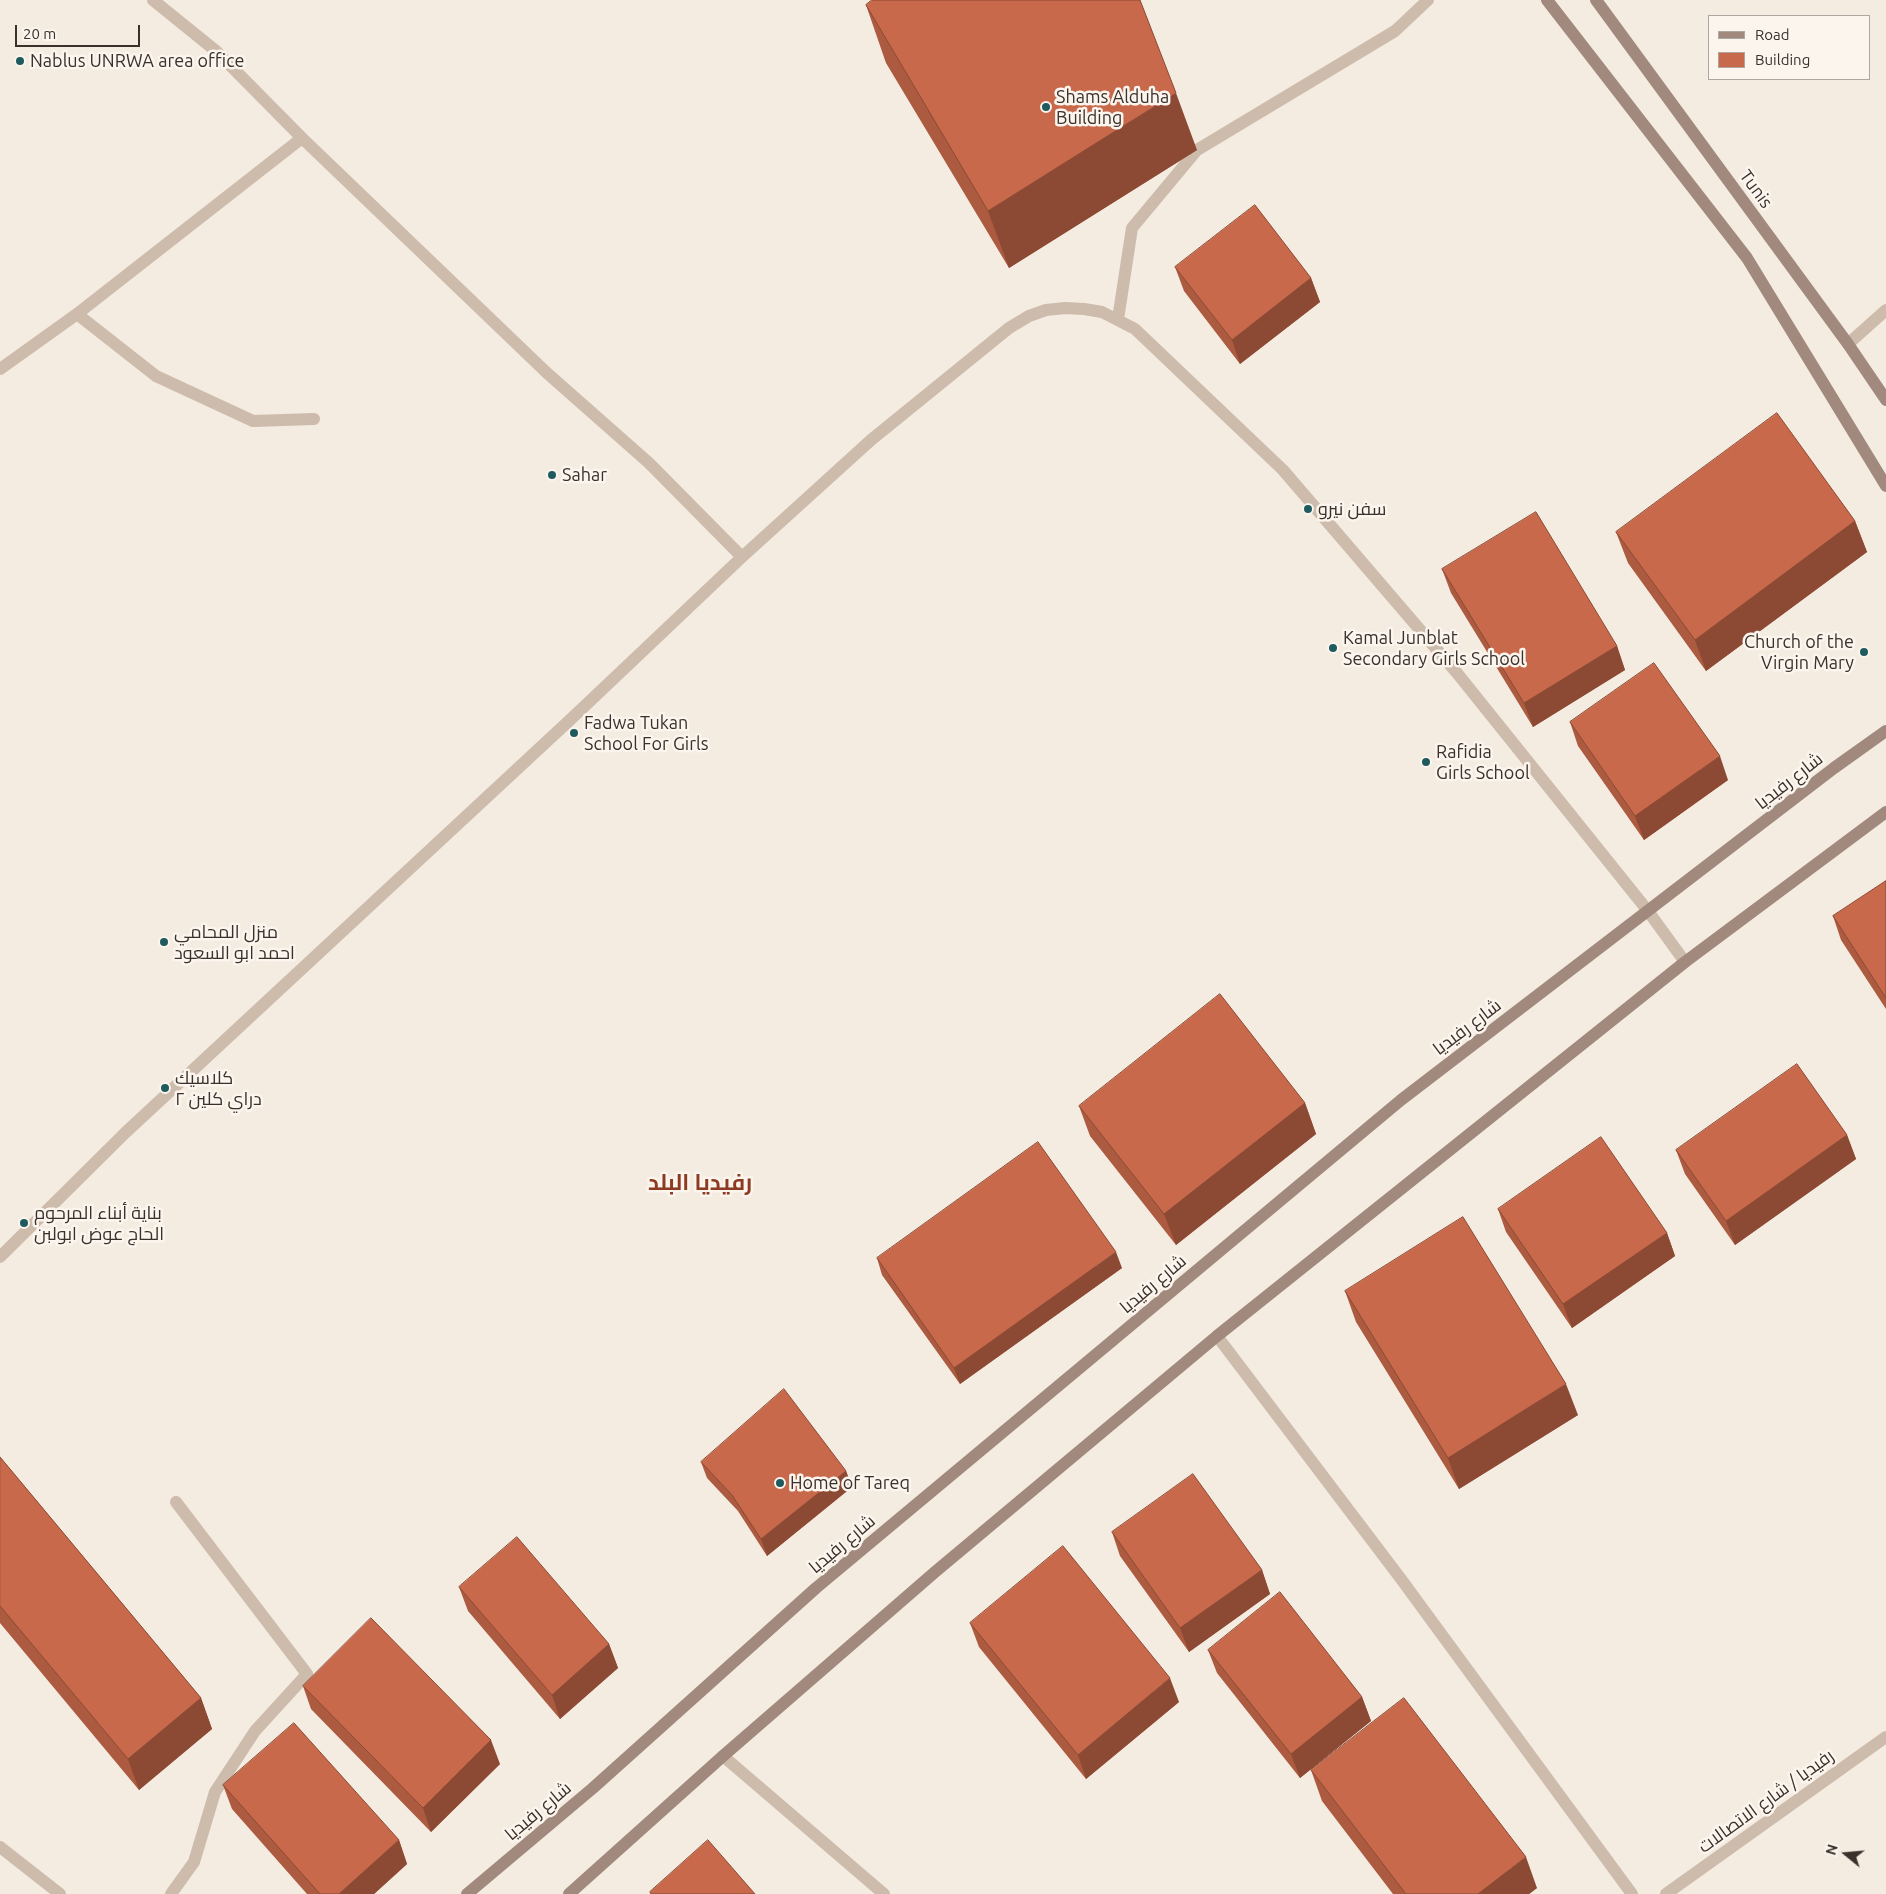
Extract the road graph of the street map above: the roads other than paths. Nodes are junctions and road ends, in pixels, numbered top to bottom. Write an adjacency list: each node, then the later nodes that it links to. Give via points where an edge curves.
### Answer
1 (153, 0): 5 (street, via 216,52)
2 (1428, 0): 8 (street, via 1395,32 1196,150 1132,228)
3 (1546, 0): 13 (main road, via 1747,258)
4 (1596, 0): 9 (main road, Tunis)
5 (302, 138): 7 (street); 14 (street, via 547,373 649,463)
6 (1886, 310): 9 (street)
7 (77, 314): 10 (street); 12 (street, via 156,376 253,421)
8 (1118, 319): 14 (street, via 1102,312 1065,308 1029,316 1009,328 871,440); 17 (street, via 1135,329 1283,470 1457,673)
9 (1848, 344): 11 (main road, Tunis)
10 (0, 369)
11 (1886, 400)
12 (314, 419)
13 (1886, 486)
14 (742, 558): 19 (street, via 125,1133)
15 (1886, 731): 17 (main road, شارع رفيديا)
16 (1886, 812): 18 (main road)
17 (1648, 911): 18 (street); 27 (main road, شارع رفيديا, via 1402,1100 816,1588 593,1788)
18 (1685, 962): 20 (main road)
19 (0, 1257)
20 (1217, 1336): 23 (main road, via 935,1572); 30 (street, via 1402,1580)
21 (176, 1502): 26 (street, via 307,1674 255,1731 215,1792 194,1862)
22 (1886, 1737): 31 (street, رفيديا / شارع الاتصالات)
23 (723, 1756): 28 (main road); 29 (street)
24 (0, 1847): 25 (street)
25 (60, 1894)
26 (171, 1894)
27 (467, 1894)
28 (569, 1894)
29 (884, 1894)
30 (1632, 1894)
31 (1666, 1894)

